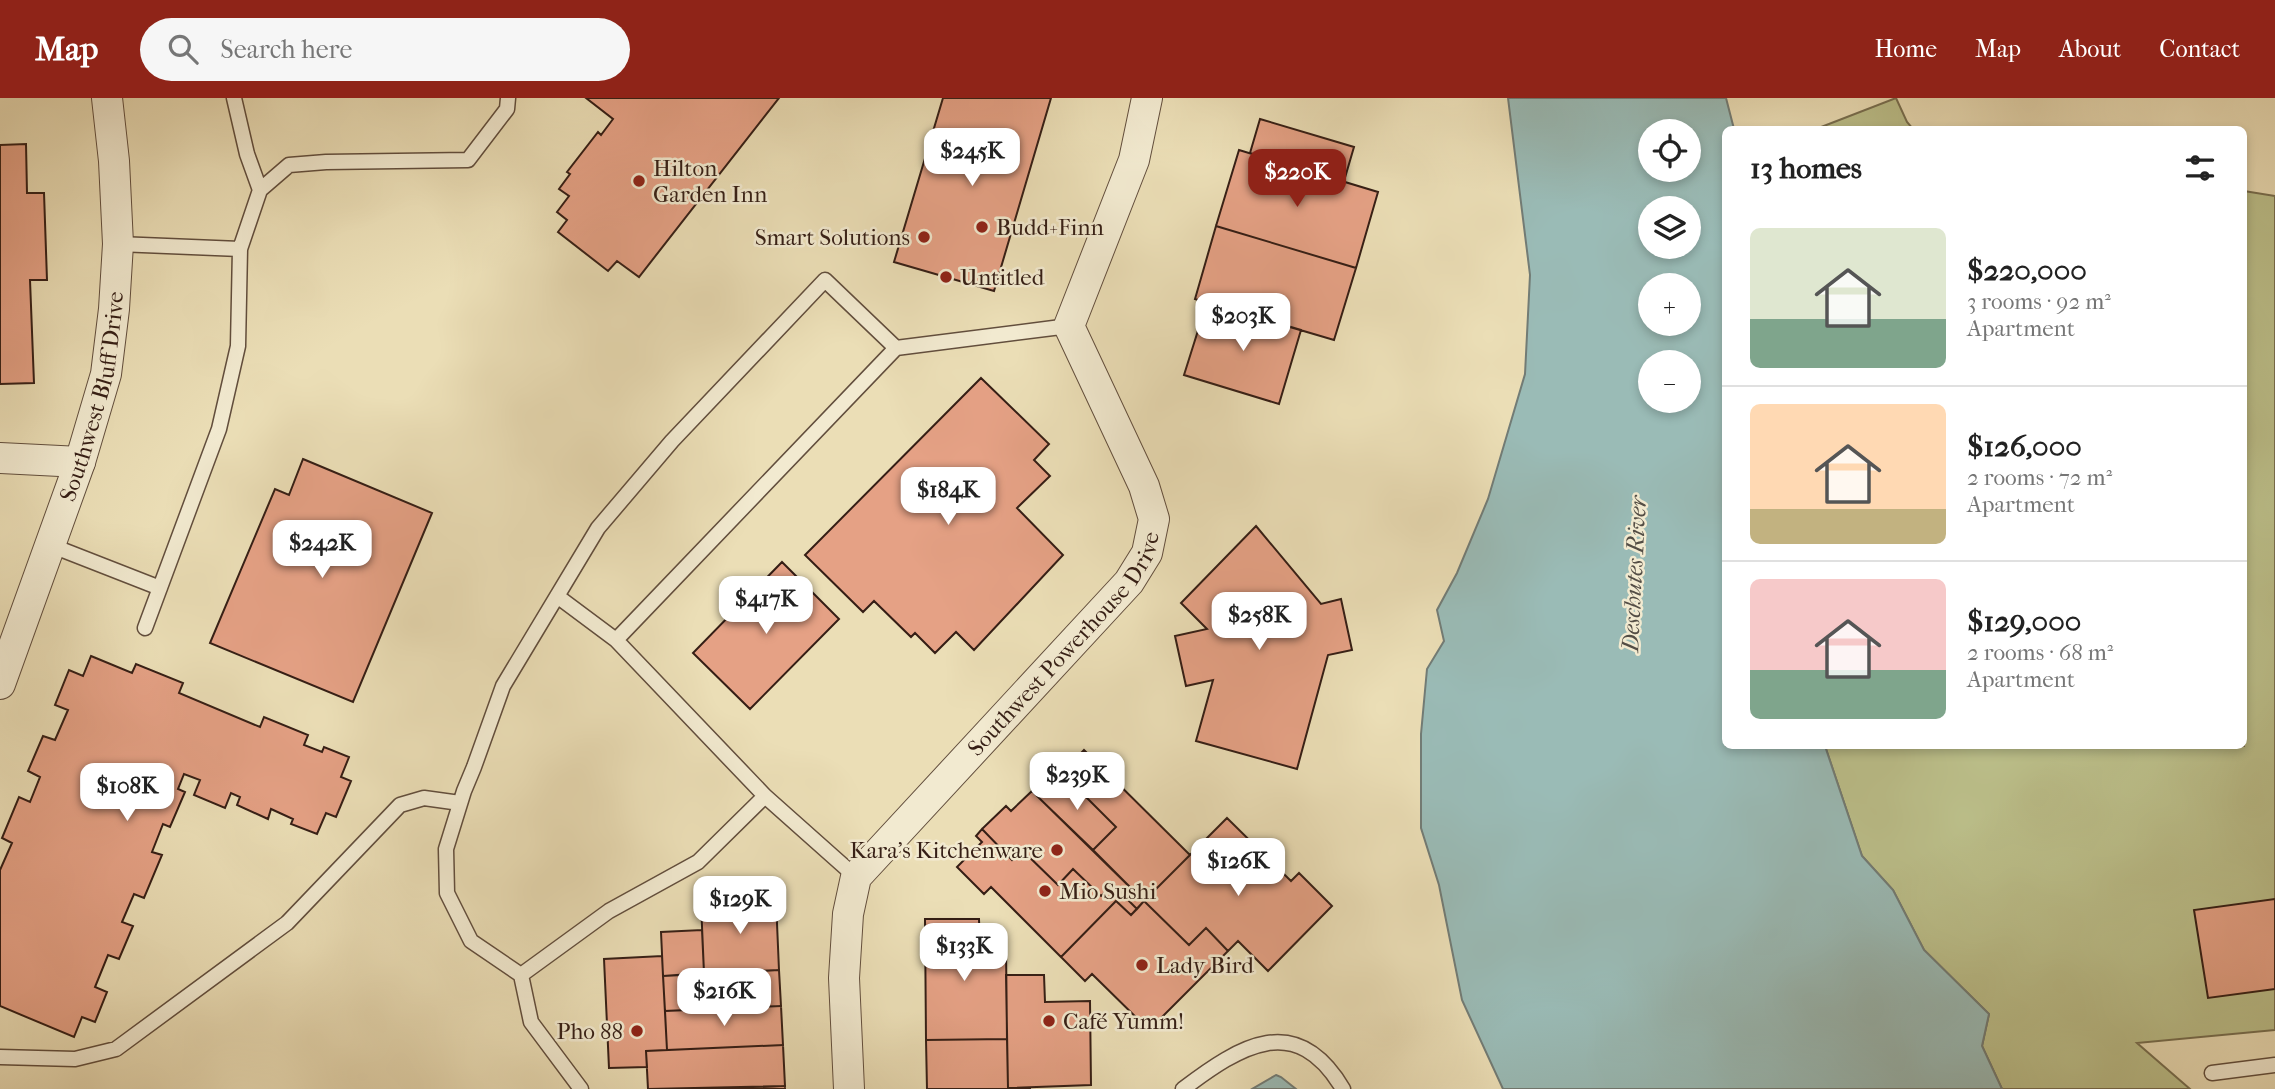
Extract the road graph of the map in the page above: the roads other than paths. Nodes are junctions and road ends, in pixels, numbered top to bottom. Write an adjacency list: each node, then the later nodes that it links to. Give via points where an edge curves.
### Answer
1 (107, 98): 6 (street, Southwest Bluff Drive)
2 (234, 98): 5 (lane)
3 (508, 98): 5 (lane, via 507,109 468,160 289,165)
4 (1147, 98): 8 (street, via 1134,160)
5 (260, 190): 7 (lane)
6 (118, 244): 7 (lane); 11 (street, Southwest Bluff Drive, via 106,374)
7 (240, 249): 13 (lane, via 239,346 219,429)
8 (1069, 326): 9 (lane); 20 (street, Southwest Powerhouse Drive, via 1144,486 1154,519 1147,553 1129,582)
9 (896, 348): 14 (lane, via 825,281 672,441 598,528); 16 (lane)
10 (0, 458): 11 (street)
11 (80, 462): 12 (street, Southwest Bluff Drive)
12 (50, 545): 13 (lane); 17 (street, Southwest Bluff Drive)
13 (160, 588): 15 (lane)
14 (557, 596): 16 (lane); 19 (lane, via 503,686)
15 (145, 628)
16 (616, 640): 18 (lane)
17 (0, 684)
18 (765, 796): 20 (lane); 21 (lane, via 698,862 609,911)
19 (460, 803): 21 (lane, via 446,849 447,893 471,942); 22 (lane, via 424,797 400,805 287,923 116,1049 75,1059)
20 (856, 877): 26 (street, via 848,914 844,978)
21 (521, 975): 25 (lane, via 531,1022)
22 (0, 1057)
23 (2275, 1065): 24 (lane)
24 (2212, 1073)
25 (581, 1089)
26 (849, 1089)
27 (1183, 1089): 28 (lane, via 1238,1051 1282,1042 1311,1053)
28 (1343, 1089)

